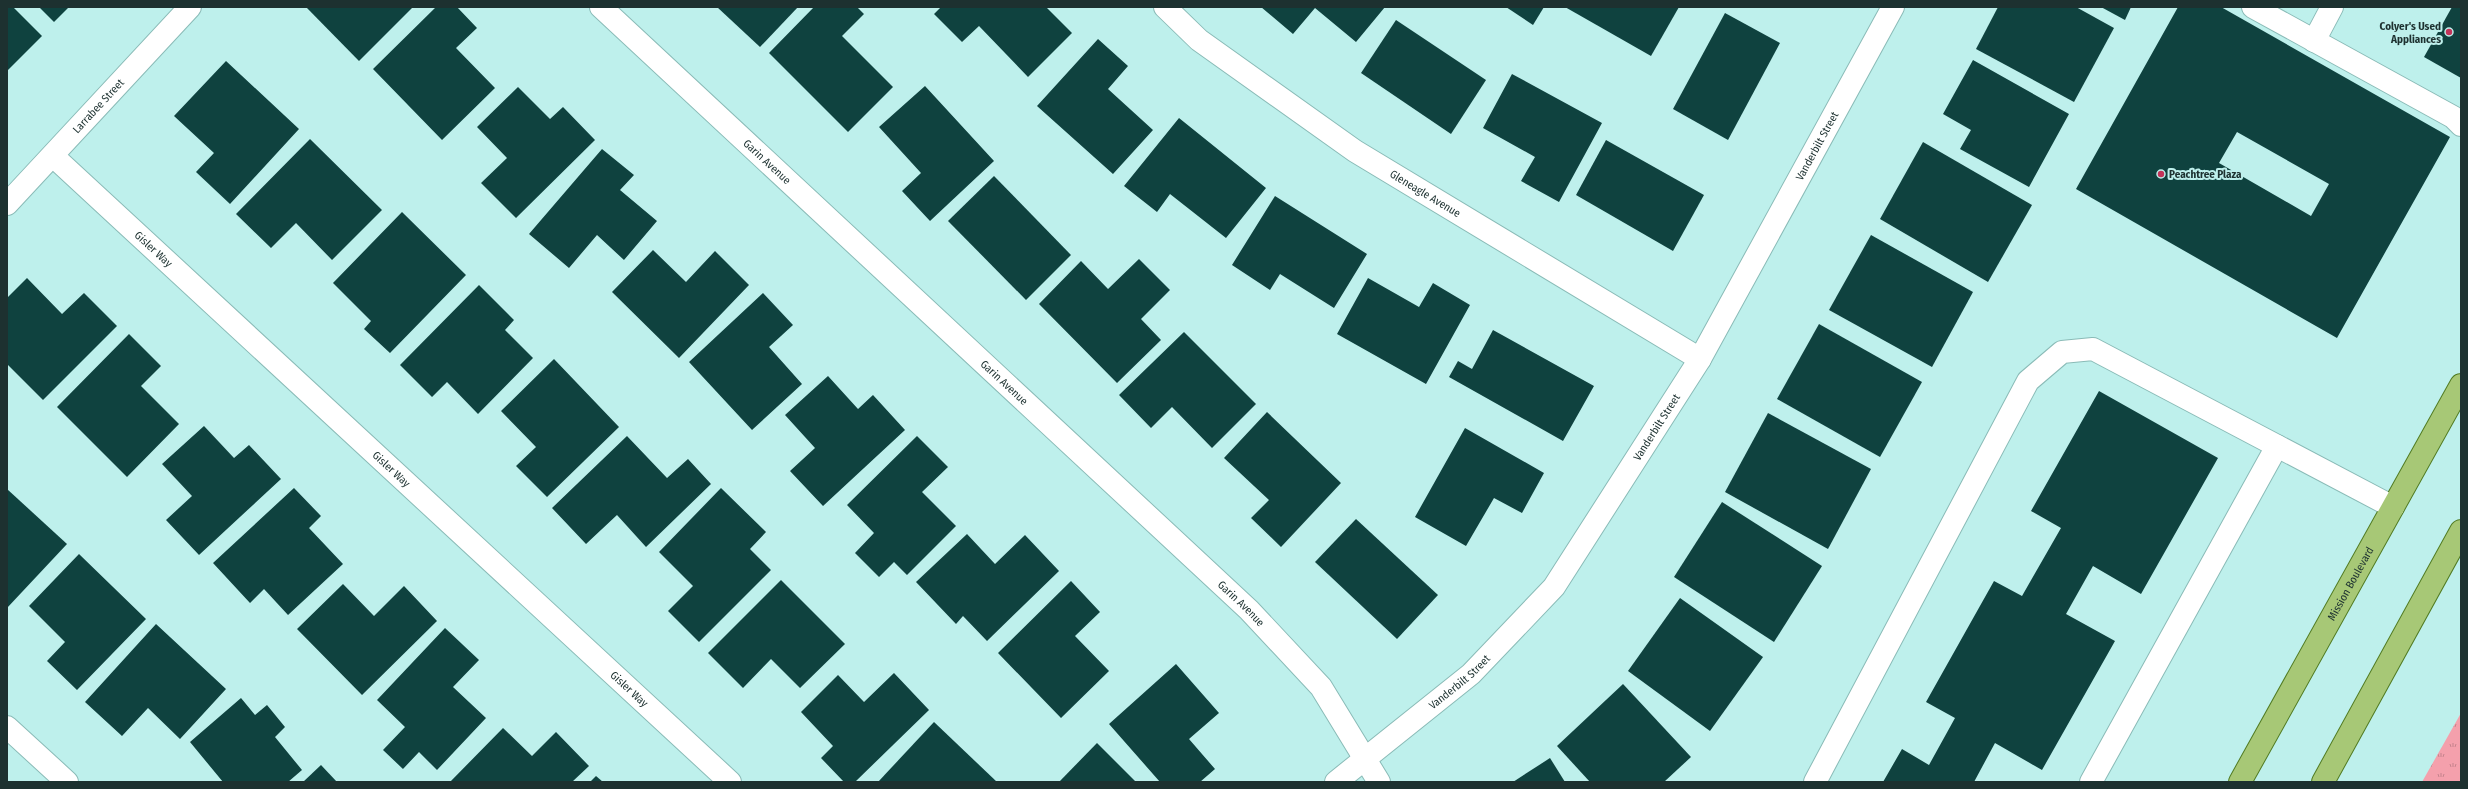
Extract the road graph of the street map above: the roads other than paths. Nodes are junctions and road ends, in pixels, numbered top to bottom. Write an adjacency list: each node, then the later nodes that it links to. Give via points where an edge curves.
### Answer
1 (190, 7): 9 (street, Larrabee Street)
2 (601, 7): 17 (street, Garin Avenue, via 1249,610 1321,687)
3 (1165, 7): 11 (street, Gleneagle Avenue, via 1199,40 1354,151)
4 (1893, 7): 11 (street, Vanderbilt Street)
5 (2253, 7): 7 (street)
6 (2332, 7): 7 (street)
7 (2314, 40): 8 (street, via 2453,117)
8 (2461, 125)
9 (53, 156): 10 (street, Larrabee Street); 19 (street, Gisler Way)
10 (7, 204)
11 (1700, 359): 17 (street, Vanderbilt Street, via 1554,587 1471,674)
12 (2461, 385): 14 (main road, Mission Boulevard)
13 (2277, 446): 14 (street); 22 (street, via 2093,349 2062,352 2028,380); 23 (street)
14 (2393, 507): 24 (main road, Mission Boulevard)
15 (2461, 531): 25 (main road)
16 (7, 727): 18 (street)
17 (1365, 760): 20 (street, Vanderbilt Street); 21 (street, Garin Avenue)
18 (67, 782)
19 (730, 782)
20 (1336, 782)
21 (1379, 782)
22 (1815, 782)
23 (2091, 782)
24 (2240, 782)
25 (2323, 782)

